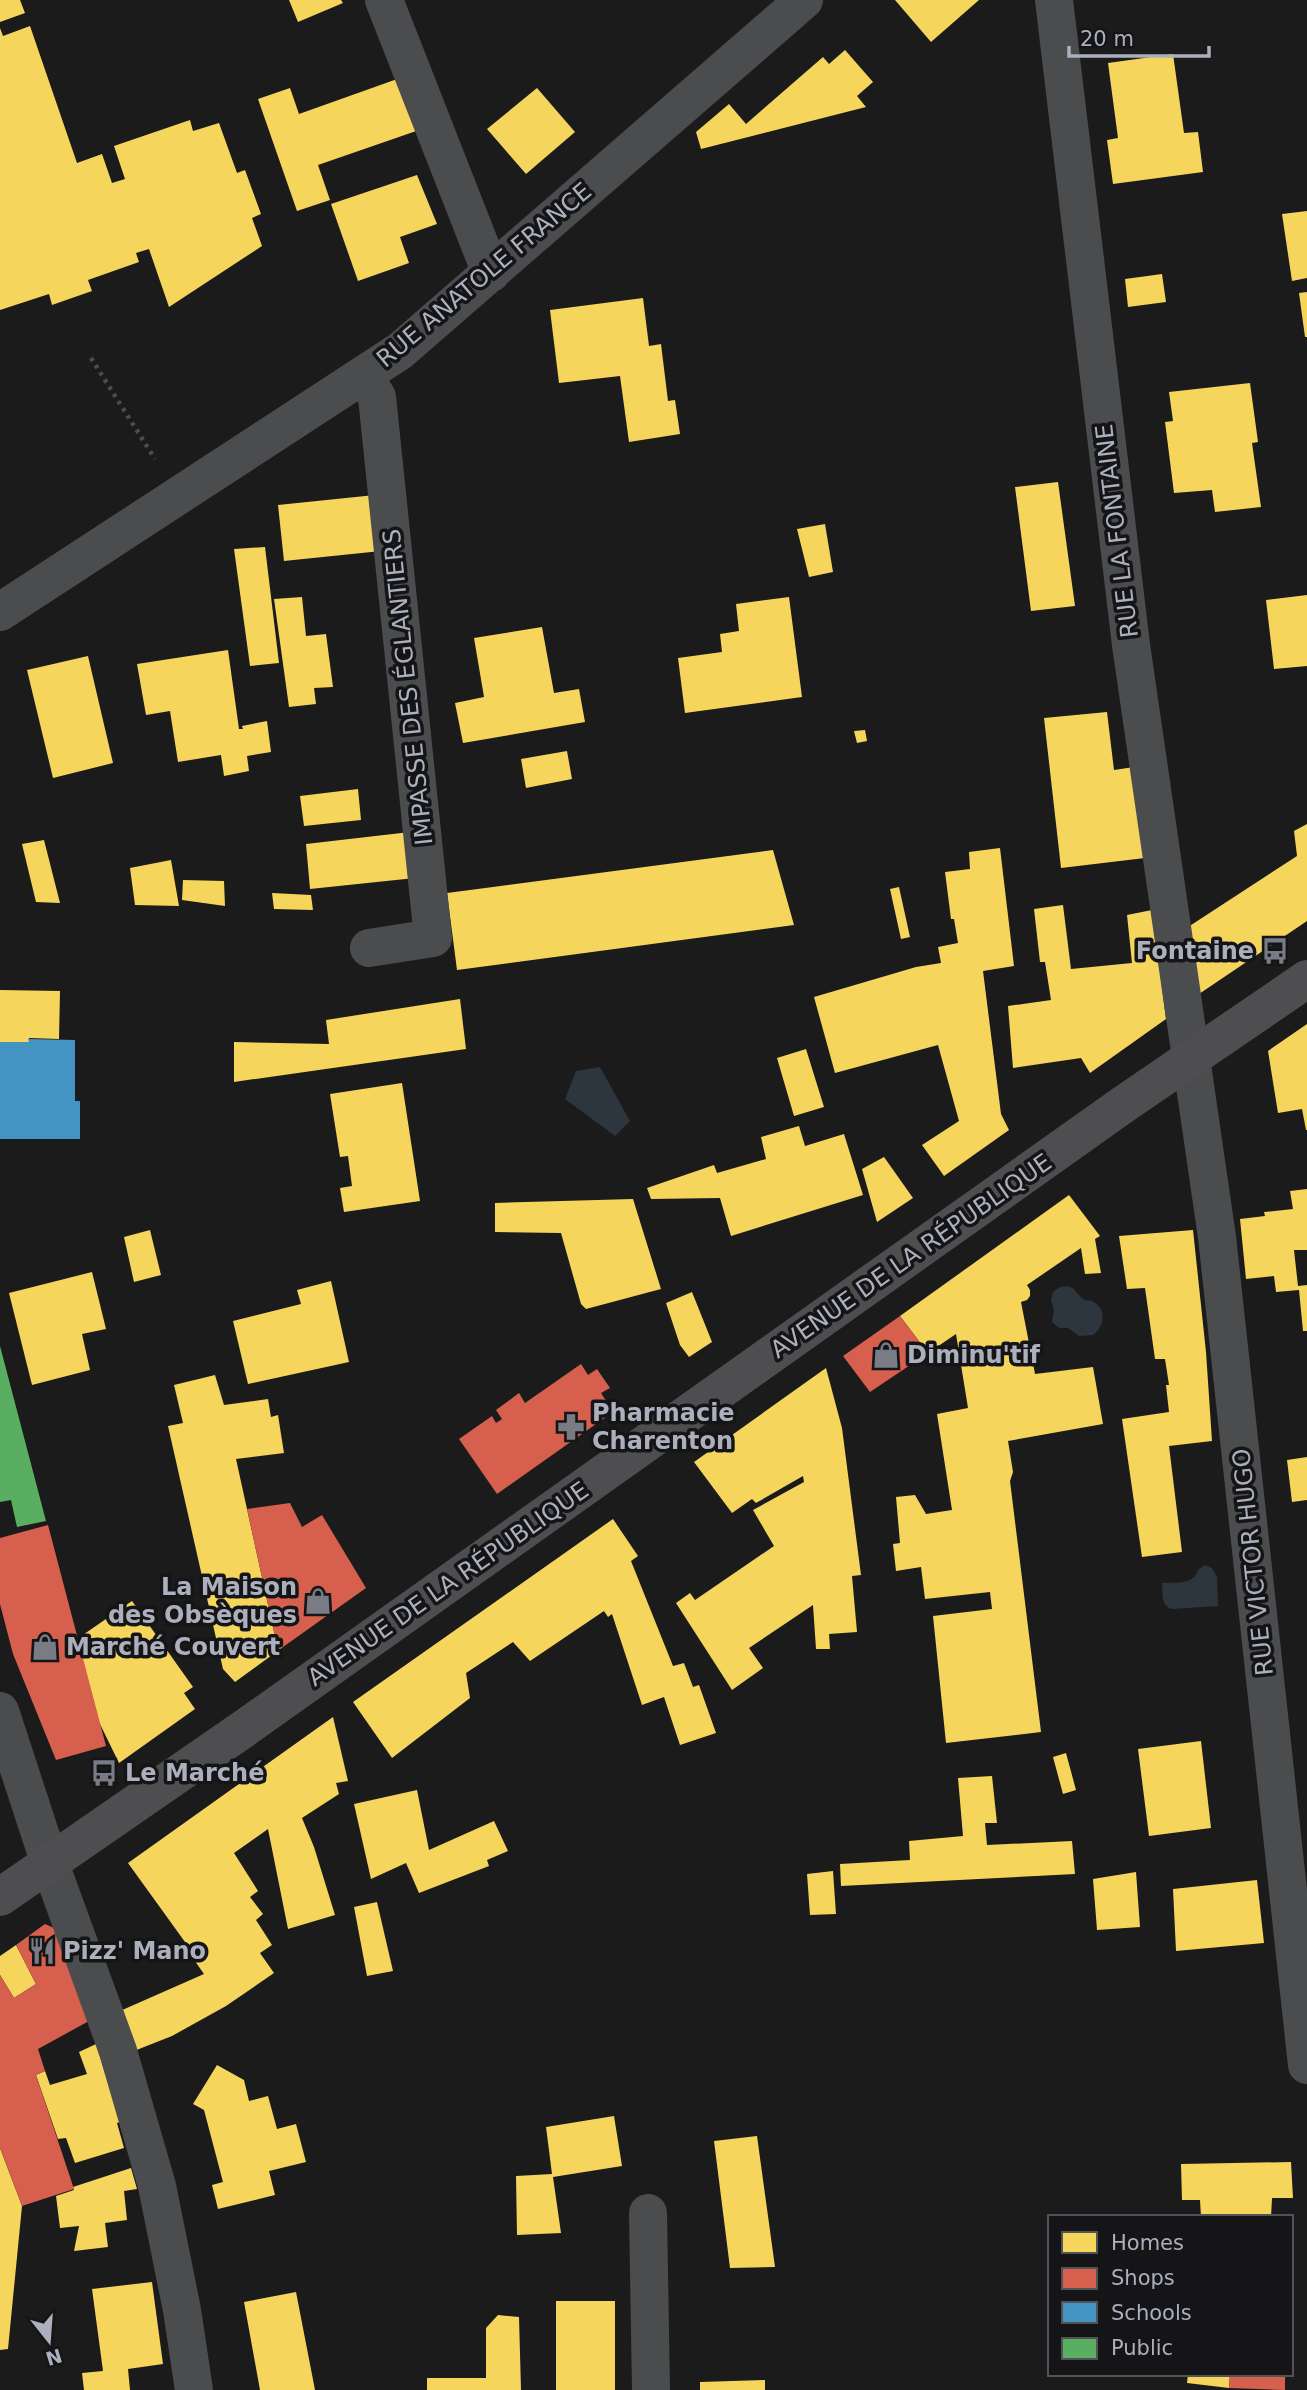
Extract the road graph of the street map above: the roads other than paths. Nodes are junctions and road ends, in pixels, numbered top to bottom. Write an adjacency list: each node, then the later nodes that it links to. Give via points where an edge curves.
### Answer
1 (384, 0): 4 (street)
2 (804, 0): 4 (street, RUE ANATOLE FRANCE)
3 (1054, 0): 9 (street, RUE LA FONTAINE, via 1130,645)
4 (491, 273): 5 (street, RUE ANATOLE FRANCE, via 400,351)
5 (363, 375): 6 (street, RUE ANATOLE FRANCE); 7 (street, IMPASSE DES ÉGLANTIERS, via 377,397 433,937)
6 (0, 612)
7 (369, 948)
8 (1307, 979): 9 (main road, AVENUE DE LA RÉPUBLIQUE)
9 (1190, 1060): 11 (main road, AVENUE DE LA RÉPUBLIQUE); 13 (street, RUE VICTOR HUGO, via 1217,1237)
10 (0, 1711): 11 (street)
11 (50, 1864): 12 (main road, AVENUE DE LA RÉPUBLIQUE); 15 (street, via 118,2051 157,2186)
12 (0, 1897)
13 (1307, 2065)
14 (648, 2213): 16 (street)
15 (194, 2390)
16 (651, 2390)

